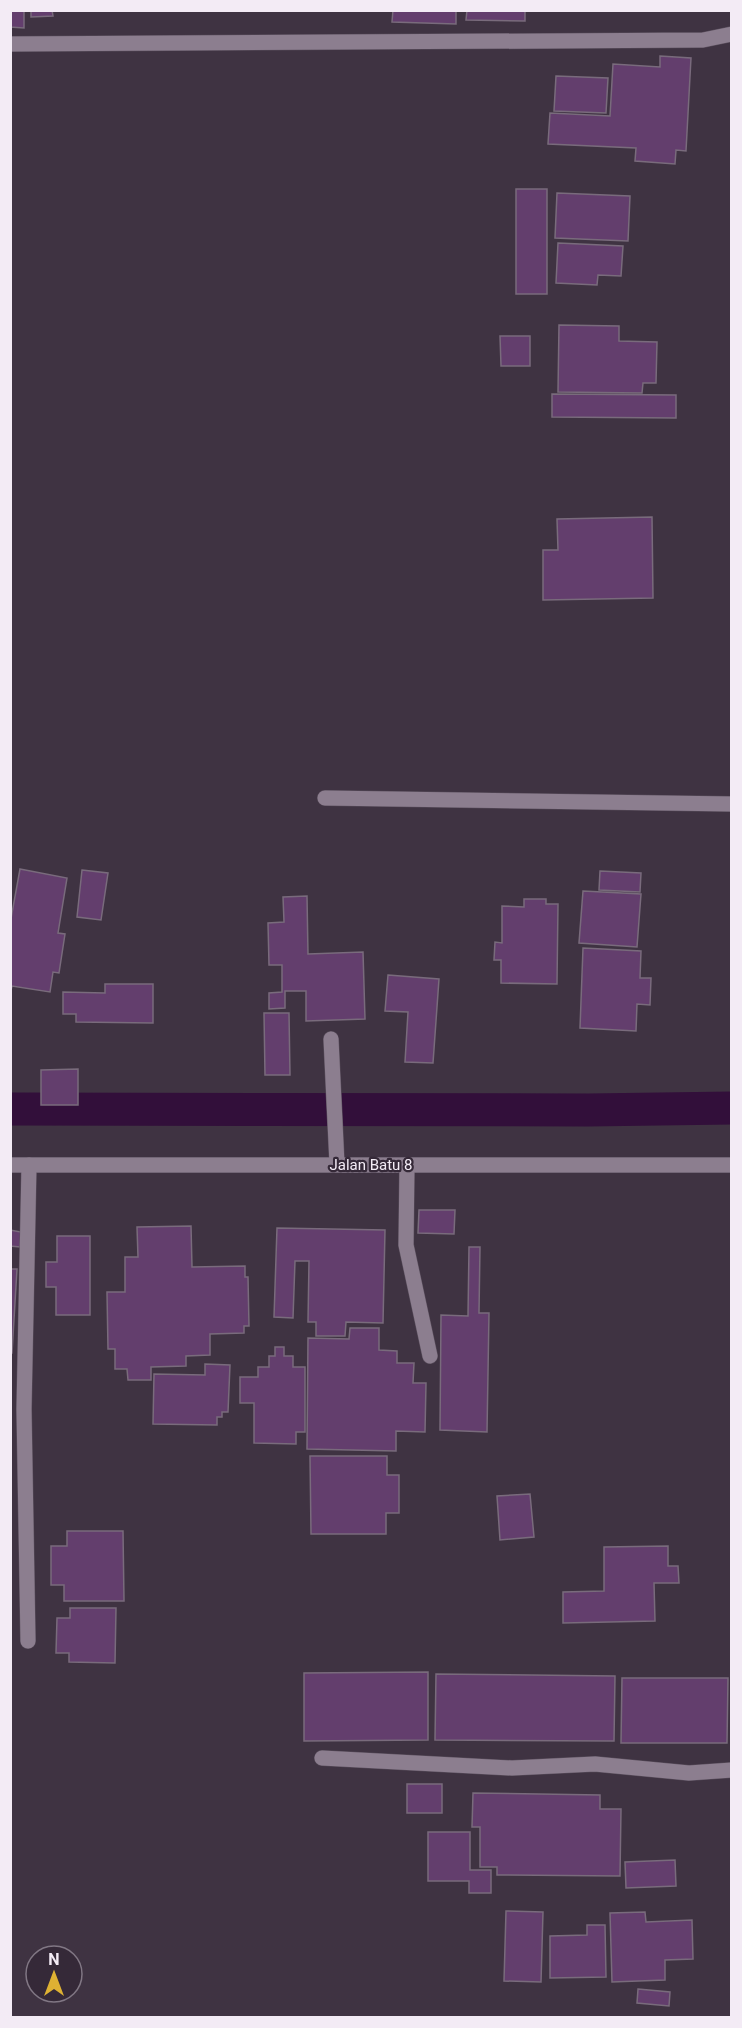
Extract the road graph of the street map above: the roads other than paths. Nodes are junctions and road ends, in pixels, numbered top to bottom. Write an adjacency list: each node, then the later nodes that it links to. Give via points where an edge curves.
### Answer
1 (732, 34): 2 (street, via 703,40)
2 (10, 44)
3 (325, 798): 4 (street)
4 (732, 804)
5 (331, 1039): 6 (street)
6 (337, 1164): 8 (street, Jalan Batu 8); 9 (street, Jalan Batu 8)
7 (10, 1165): 8 (street, Jalan Batu 8)
8 (29, 1165): 12 (street, via 24,1409)
9 (407, 1165): 10 (street, Jalan Batu 8); 11 (street, via 406,1245)
10 (732, 1165)
11 (430, 1356)
12 (28, 1641)
13 (322, 1758): 14 (street, via 512,1768 595,1764 689,1773)
14 (732, 1770)

